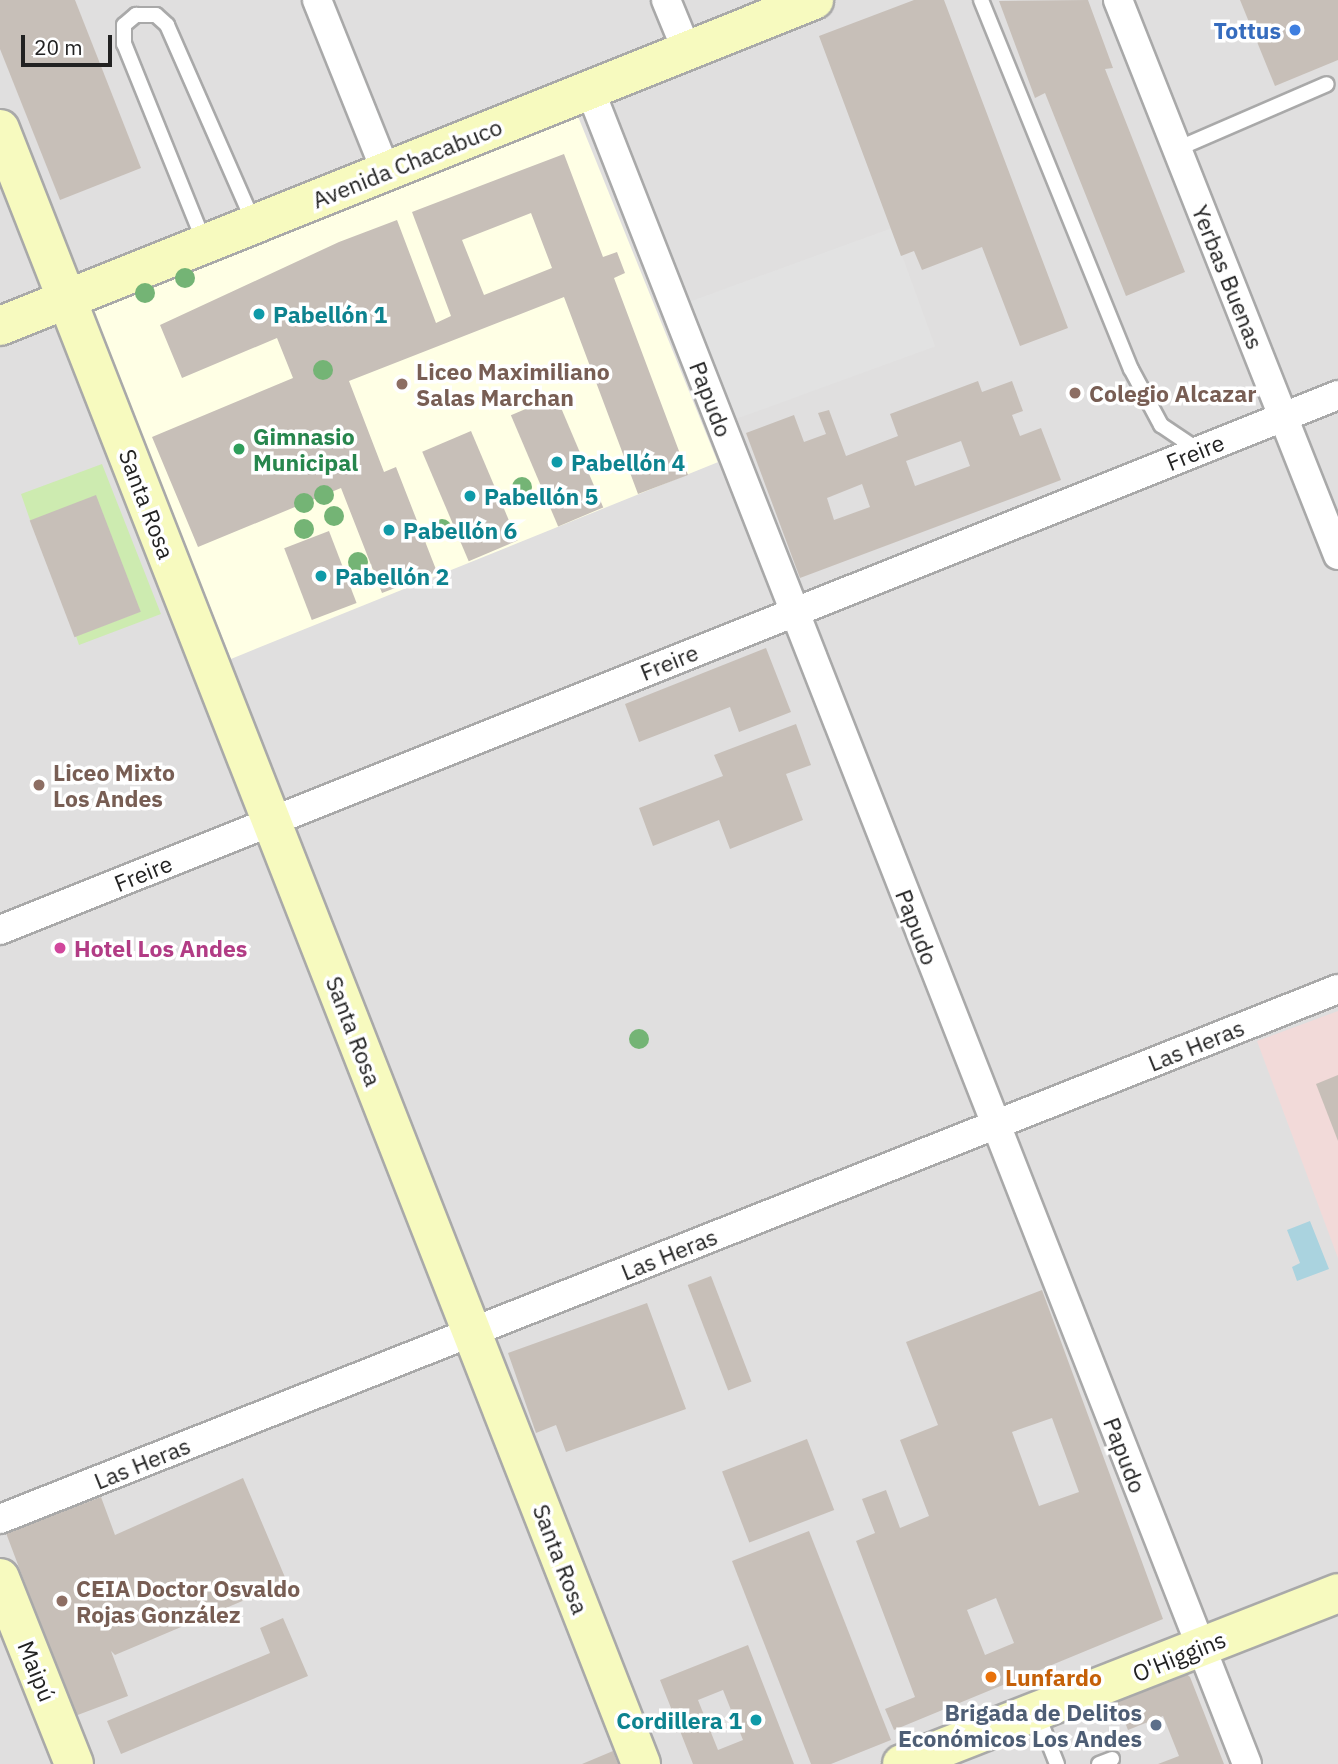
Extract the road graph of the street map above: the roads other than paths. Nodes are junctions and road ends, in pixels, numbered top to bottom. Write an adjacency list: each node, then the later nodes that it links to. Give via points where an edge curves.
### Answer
1 (317, 0): 11 (street)
2 (666, 0): 6 (street)
3 (814, 0): 6 (main road, Avenida Chacabuco)
4 (981, 0): 18 (lane, via 1130,369 1161,425)
5 (1118, 0): 10 (street, Yerbas Buenas)
6 (687, 51): 8 (main road, Avenida Chacabuco)
7 (1327, 84): 10 (lane)
8 (590, 90): 11 (main road, Avenida Chacabuco); 20 (street, Papudo)
9 (0, 129): 14 (main road, Santa Rosa)
10 (1177, 149): 17 (street, Yerbas Buenas)
11 (386, 172): 12 (main road, Avenida Chacabuco)
12 (254, 224): 13 (main road, Avenida Chacabuco); 13 (lane, via 167,25 156,15 135,15 124,25 124,44)
13 (205, 244): 14 (main road, Avenida Chacabuco)
14 (67, 299): 15 (main road, Avenida Chacabuco); 21 (main road, Santa Rosa)
15 (0, 326)
16 (1338, 395): 17 (street, Freire)
17 (1283, 417): 18 (street, Freire); 19 (street, Yerbas Buenas)
18 (1198, 450): 20 (street, Freire)
19 (1338, 555)
20 (794, 612): 21 (street, Freire); 24 (street, Papudo)
21 (272, 822): 22 (street, Freire); 25 (main road, Santa Rosa)
22 (0, 930)
23 (1334, 995): 24 (street, Las Heras)
24 (995, 1125): 25 (street, Las Heras); 29 (street, Papudo)
25 (472, 1332): 26 (street, Las Heras); 32 (main road, Santa Rosa)
26 (0, 1519)
27 (0, 1578): 31 (main road, Maipú)
28 (1338, 1593): 29 (main road, O'Higgins)
29 (1201, 1648): 30 (main road, O'Higgins); 35 (street, Papudo)
30 (1037, 1712): 33 (main road, O'Higgins); 34 (lane)
31 (74, 1764)
32 (641, 1764)
33 (902, 1764)
34 (1057, 1764)
35 (1247, 1764)

